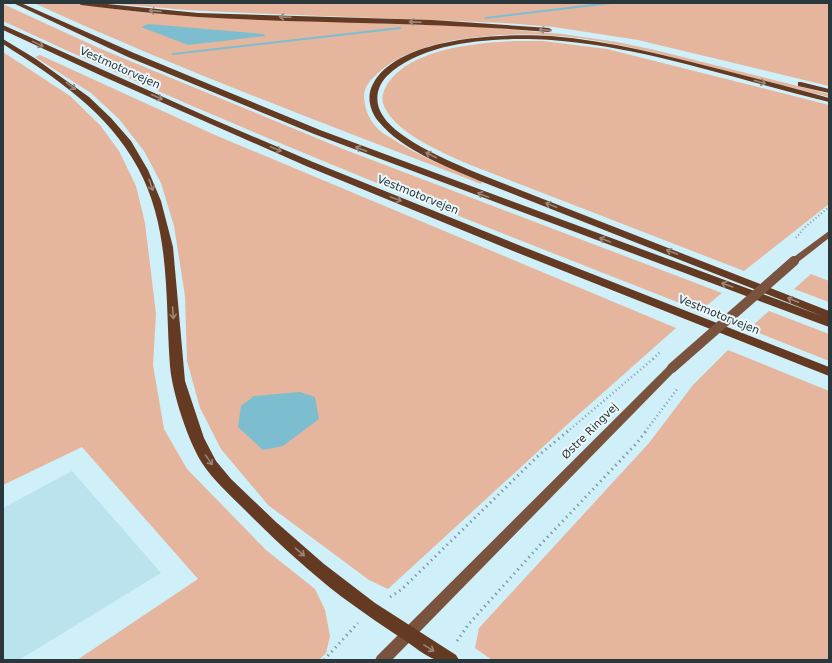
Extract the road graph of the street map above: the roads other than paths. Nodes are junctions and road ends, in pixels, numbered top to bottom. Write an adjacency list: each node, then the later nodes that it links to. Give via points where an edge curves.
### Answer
1 (16, 3): 11 (highway, Vestmotorvejen, one-way to 1, via 317,132 131,55)
2 (81, 3): 5 (highway, one-way to 2, via 647,46 564,32 464,24 189,14)
3 (3, 27): 12 (highway, Vestmotorvejen, one-way to 12, via 240,134)
4 (3, 41): 13 (highway, one-way to 13, via 62,79 110,119 136,154 148,176 167,237 177,377 207,460 263,520 330,578)
5 (744, 70)
6 (790, 82): 7 (highway)
7 (829, 91)
8 (829, 100): 10 (highway, one-way to 8, via 439,159 391,130 377,114 372,95 380,78 402,61 420,52 476,40 536,37 593,42 663,56)
9 (829, 234): 13 (main road, Østre Ringvej, bridge, via 794,261 672,368)
10 (829, 315)
11 (829, 323)
12 (829, 372)
13 (408, 635): 14 (highway, one-way to 14); 15 (main road, Østre Ringvej)
14 (448, 659)
15 (382, 660)

